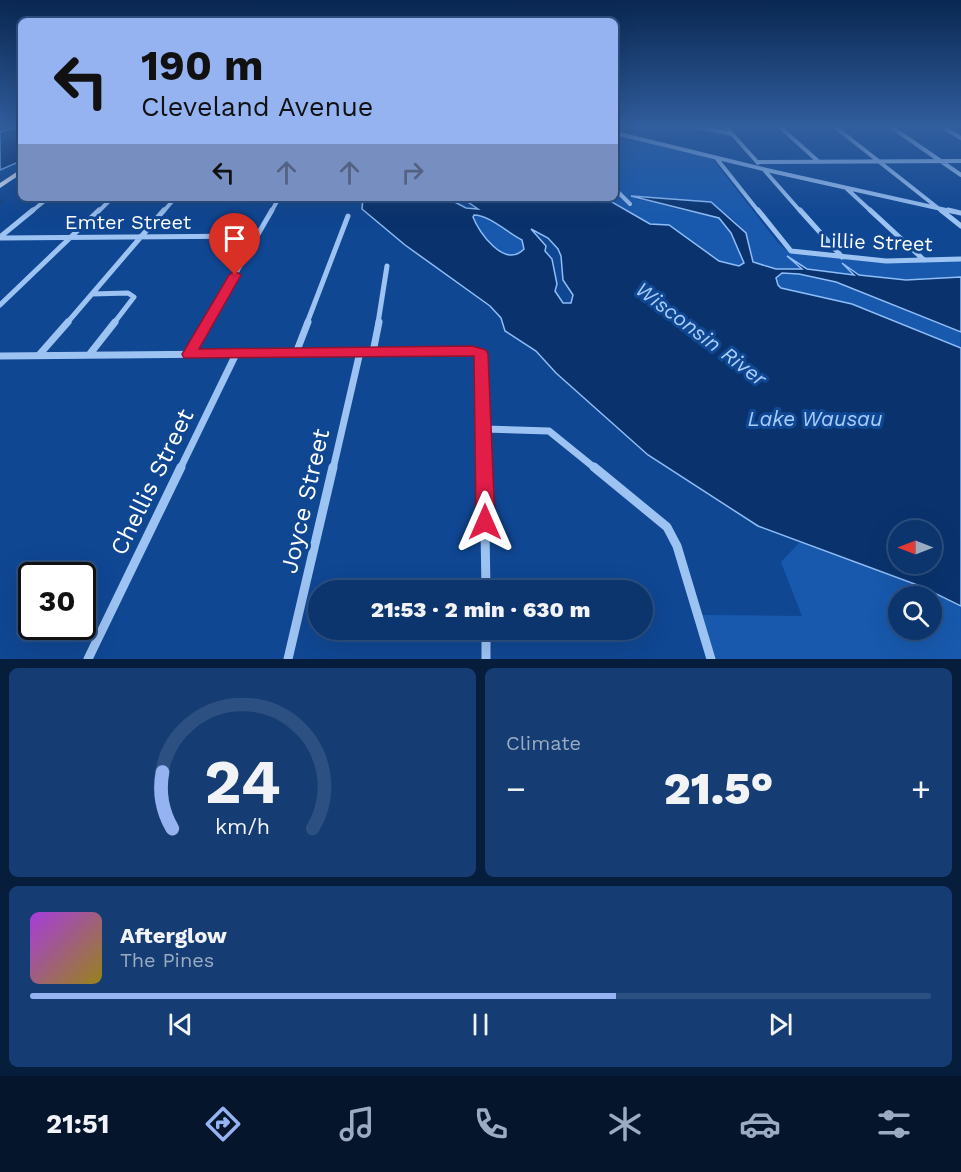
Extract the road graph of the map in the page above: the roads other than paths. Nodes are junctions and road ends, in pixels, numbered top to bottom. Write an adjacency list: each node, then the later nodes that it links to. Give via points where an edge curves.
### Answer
1 (712, 157): 6 (street)
2 (752, 157): 7 (street)
3 (813, 157): 8 (street)
4 (872, 157): 9 (street)
5 (934, 157): 10 (street)
6 (717, 158): 12 (street); 31 (street, Lillie Street, via 791,251)
7 (757, 162): 8 (street); 12 (street)
8 (819, 162): 9 (street)
9 (879, 162): 10 (street); 23 (street)
10 (942, 162): 11 (street); 14 (street)
11 (961, 162)
12 (764, 170): 16 (street); 31 (street)
13 (18, 175): 15 (main road)
14 (961, 175)
15 (1, 185)
16 (845, 188): 23 (street); 33 (street)
17 (618, 192): 22 (street)
18 (44, 201): 28 (street)
19 (109, 201): 30 (street)
20 (172, 201): 29 (street)
21 (277, 201): 27 (street)
22 (630, 204)
23 (936, 207): 24 (street); 26 (street)
24 (961, 213)
25 (348, 216): 39 (street)
26 (961, 226)
27 (257, 236): 29 (street, Emter Street); 40 (street)
28 (0, 237): 30 (street, Emter Street)
29 (141, 237): 30 (street, Emter Street); 35 (street)
30 (70, 238): 36 (street)
31 (843, 257): 33 (street, Lillie Street)
32 (961, 259): 33 (street, Lillie Street)
33 (924, 260)
34 (387, 266): 38 (street)
35 (92, 294): 42 (street, via 128,293 134,297); 44 (street)
36 (0, 305)
37 (360, 352): 38 (street); 39 (street); 49 (street, Joyce Street)
38 (373, 352): 45 (street, via 481,354)
39 (296, 353): 41 (street)
40 (189, 354): 41 (street); 42 (street)
41 (236, 354): 48 (street, Chellis Street)
42 (89, 355): 44 (street)
43 (0, 356): 44 (street)
44 (39, 356)
45 (484, 429): 46 (street); 51 (street, via 549,431 672,533)
46 (486, 580)
47 (486, 640): 50 (street)
48 (88, 659)
49 (288, 659)
50 (486, 659)
51 (711, 659)

